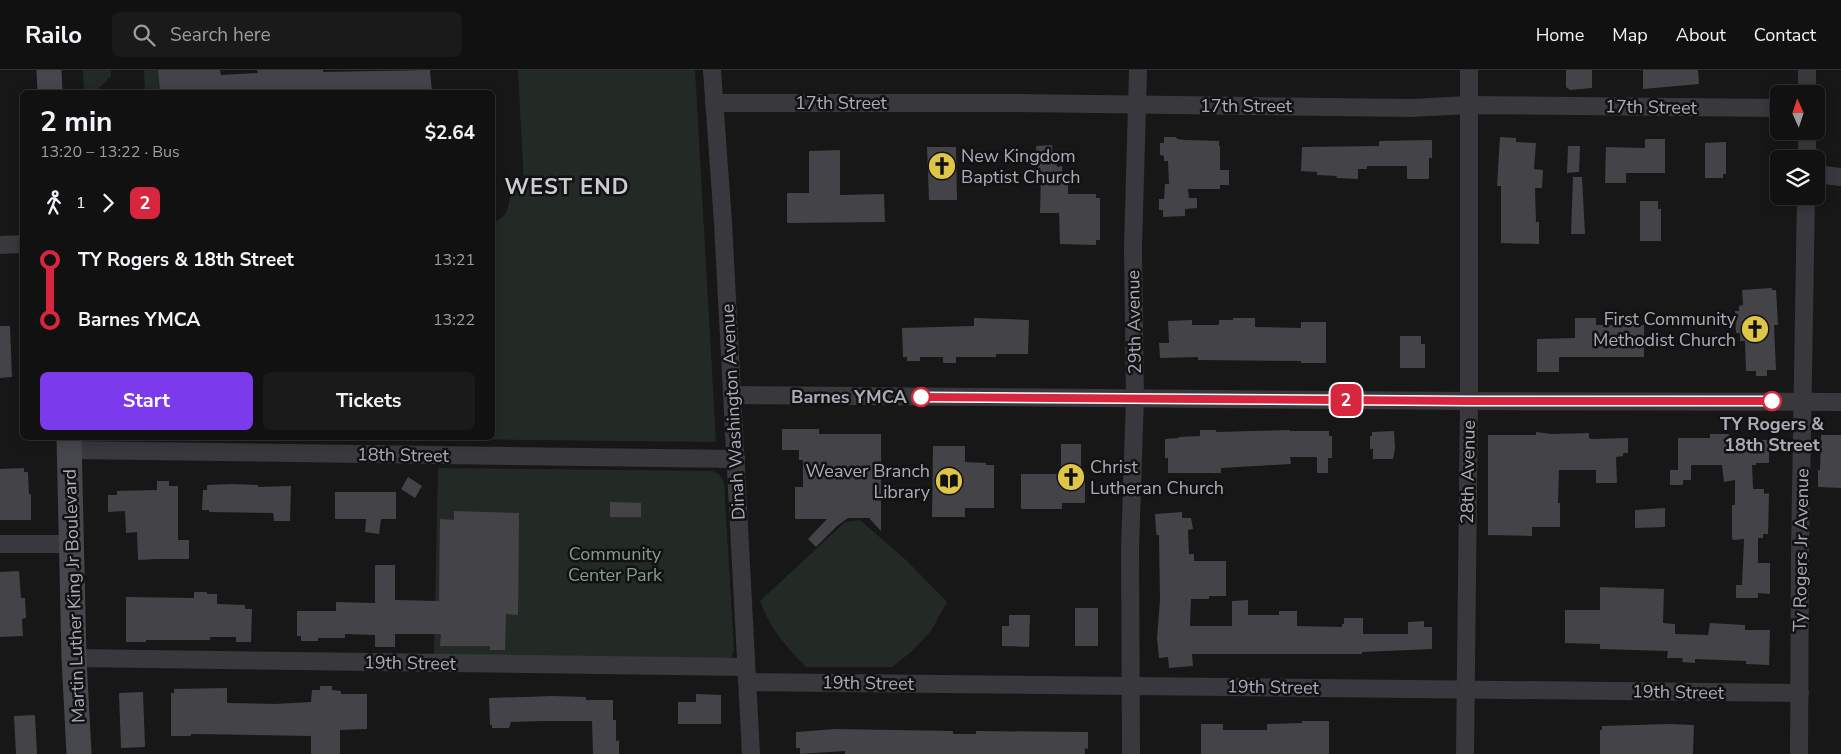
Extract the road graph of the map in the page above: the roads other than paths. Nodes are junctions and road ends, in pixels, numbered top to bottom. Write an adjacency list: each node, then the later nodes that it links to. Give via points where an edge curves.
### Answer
1 (49, 70): 7 (main road)
2 (712, 70): 8 (street, Dinah Washington Avenue)
3 (1138, 70): 10 (street, 29th Avenue)
4 (1469, 70): 9 (street, 28th Avenue)
5 (1807, 70): 6 (street)
6 (1807, 85)
7 (50, 90)
8 (714, 103): 10 (street, 17th Street); 17 (street, Dinah Washington Avenue)
9 (1469, 105): 10 (street, 17th Street, via 1411,108); 11 (street, 17th Street); 19 (street, 28th Avenue)
10 (1138, 106): 18 (street, 29th Avenue, via 1133,248)
11 (1770, 108)
12 (1825, 175): 13 (street)
13 (1841, 176)
14 (1806, 205): 20 (street, Ty Rogers Jr Avenue)
15 (20, 244): 16 (street)
16 (0, 245)
17 (733, 395): 18 (street); 23 (street, Dinah Washington Avenue)
18 (1134, 398): 19 (street); 28 (street, 29th Avenue, via 1130,548)
19 (1469, 401): 20 (street); 29 (street, 28th Avenue)
20 (1803, 401): 21 (street); 30 (street, Ty Rogers Jr Avenue)
21 (1841, 402)
22 (69, 444): 23 (street, 18th Street, via 425,455); 25 (main road, Martin Luther King Jr Boulevard)
23 (736, 459): 27 (street, Dinah Washington Avenue)
24 (0, 544): 25 (street)
25 (70, 544): 26 (main road, Martin Luther King Jr Boulevard)
26 (74, 658): 27 (street, 19th Street); 31 (main road, Martin Luther King Jr Boulevard)
27 (747, 674): 28 (street, 19th Street); 32 (street, Dinah Washington Avenue)
28 (1132, 686): 29 (street, 19th Street); 33 (street, 29th Avenue)
29 (1467, 689): 30 (street, 19th Street); 34 (street, 28th Avenue)
30 (1800, 693): 35 (street, Ty Rogers Jr Avenue)
31 (79, 754)
32 (751, 754)
33 (1131, 754)
34 (1466, 754)
35 (1799, 754)

